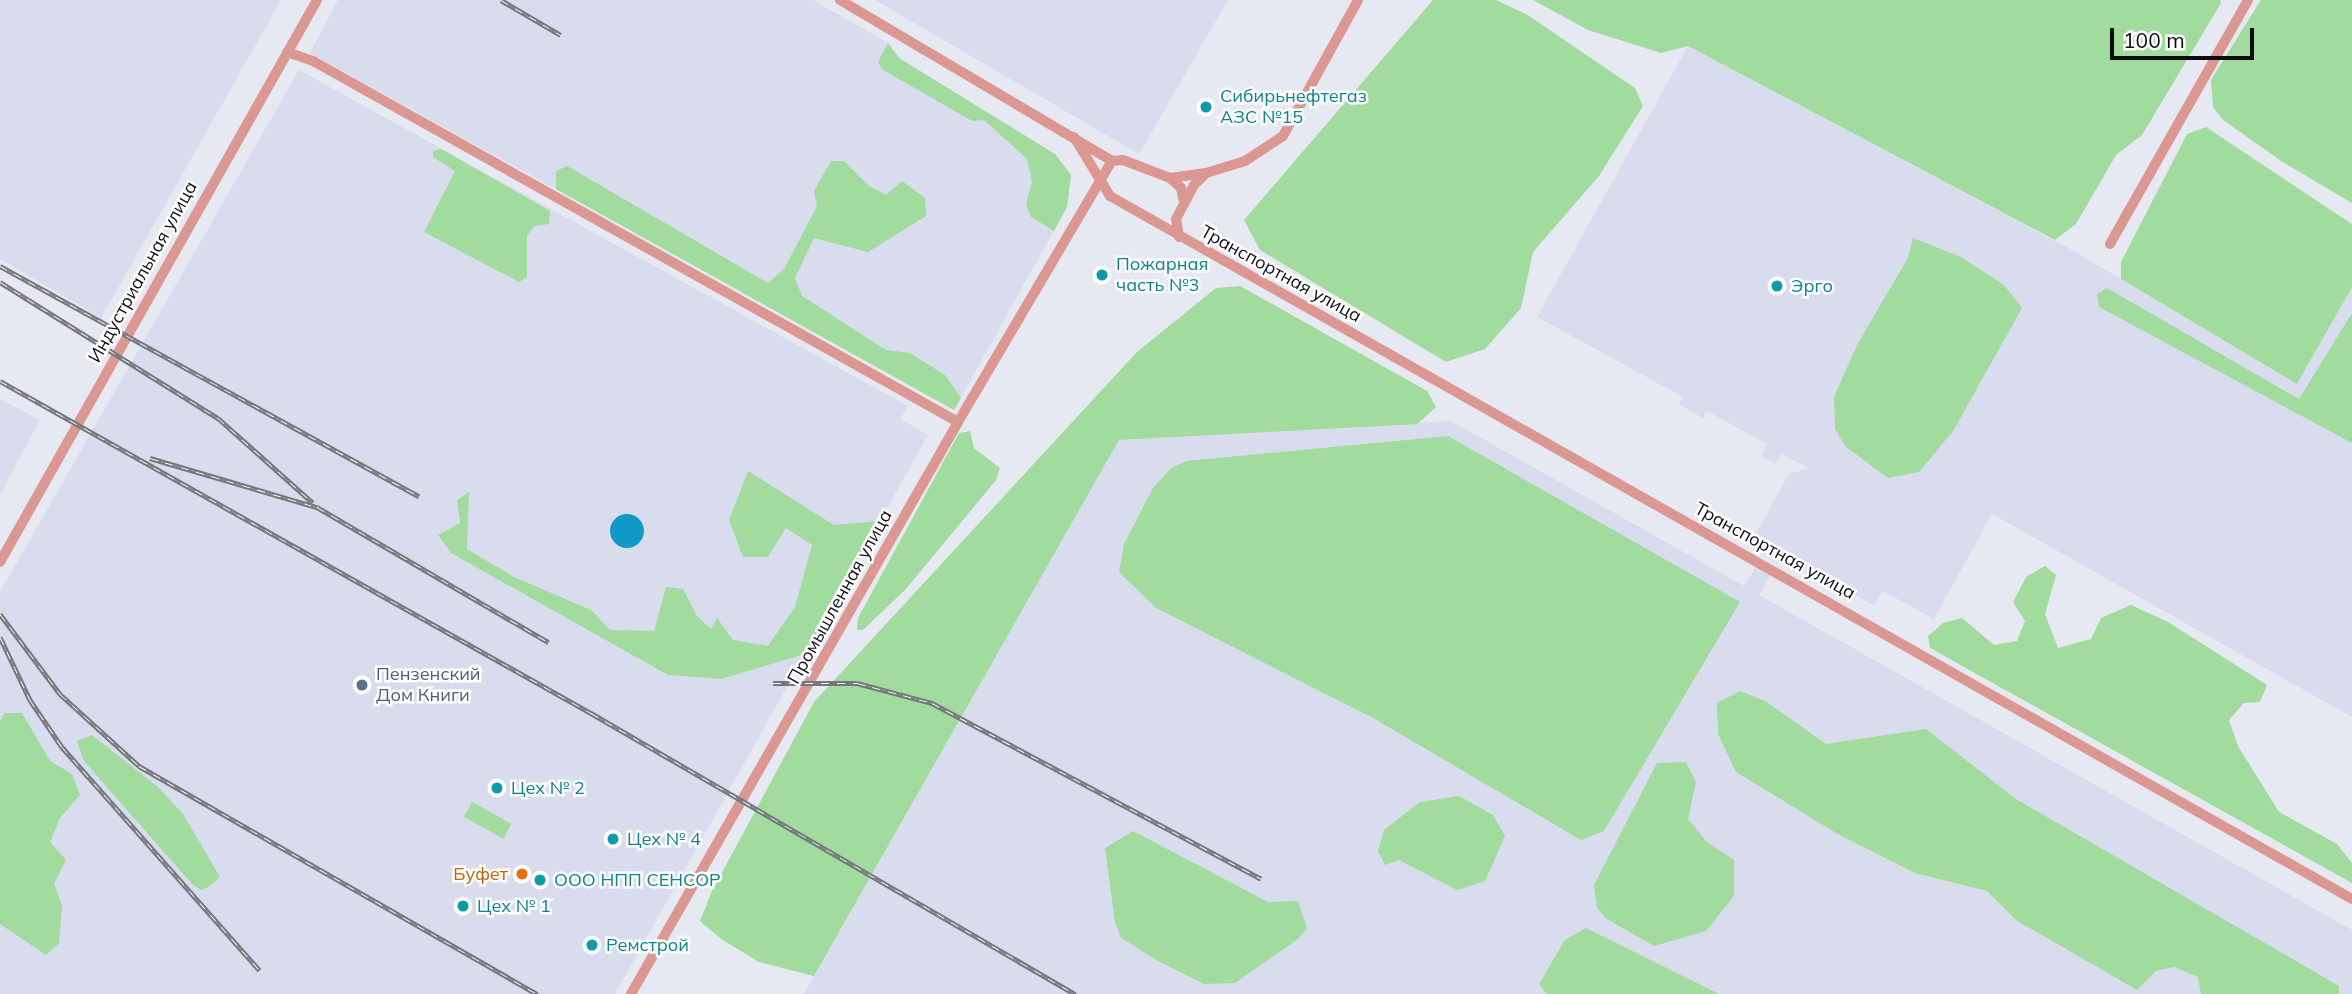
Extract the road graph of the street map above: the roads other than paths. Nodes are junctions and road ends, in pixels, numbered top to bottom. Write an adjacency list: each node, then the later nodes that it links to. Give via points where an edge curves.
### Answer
1 (317, 0): 5 (street, Индустриальная улица)
2 (840, 0): 6 (street)
3 (1358, 0): 8 (street, via 1283,136 1245,161)
4 (2248, 0): 17 (street)
5 (287, 52): 18 (street, via 313,61); 19 (street, Индустриальная улица)
6 (1074, 137): 7 (street); 10 (street)
7 (1112, 161): 9 (street, via 1123,160); 10 (street, Промышленная улица)
8 (1206, 173): 9 (street); 12 (street)
9 (1170, 178): 12 (street, via 1181,188)
10 (1100, 179): 11 (street); 13 (street, Промышленная улица)
11 (1110, 196): 13 (street, via 1095,200); 15 (street, Транспортная улица)
12 (1184, 202): 14 (street)
13 (1077, 216): 18 (street, Промышленная улица)
14 (1175, 219): 15 (street); 16 (street)
15 (1158, 224): 16 (street, Транспортная улица)
16 (1179, 237): 20 (street, Транспортная улица)
17 (2110, 244)
18 (958, 422): 21 (street, Промышленная улица)
19 (0, 562)
20 (2352, 899)
21 (631, 994)

